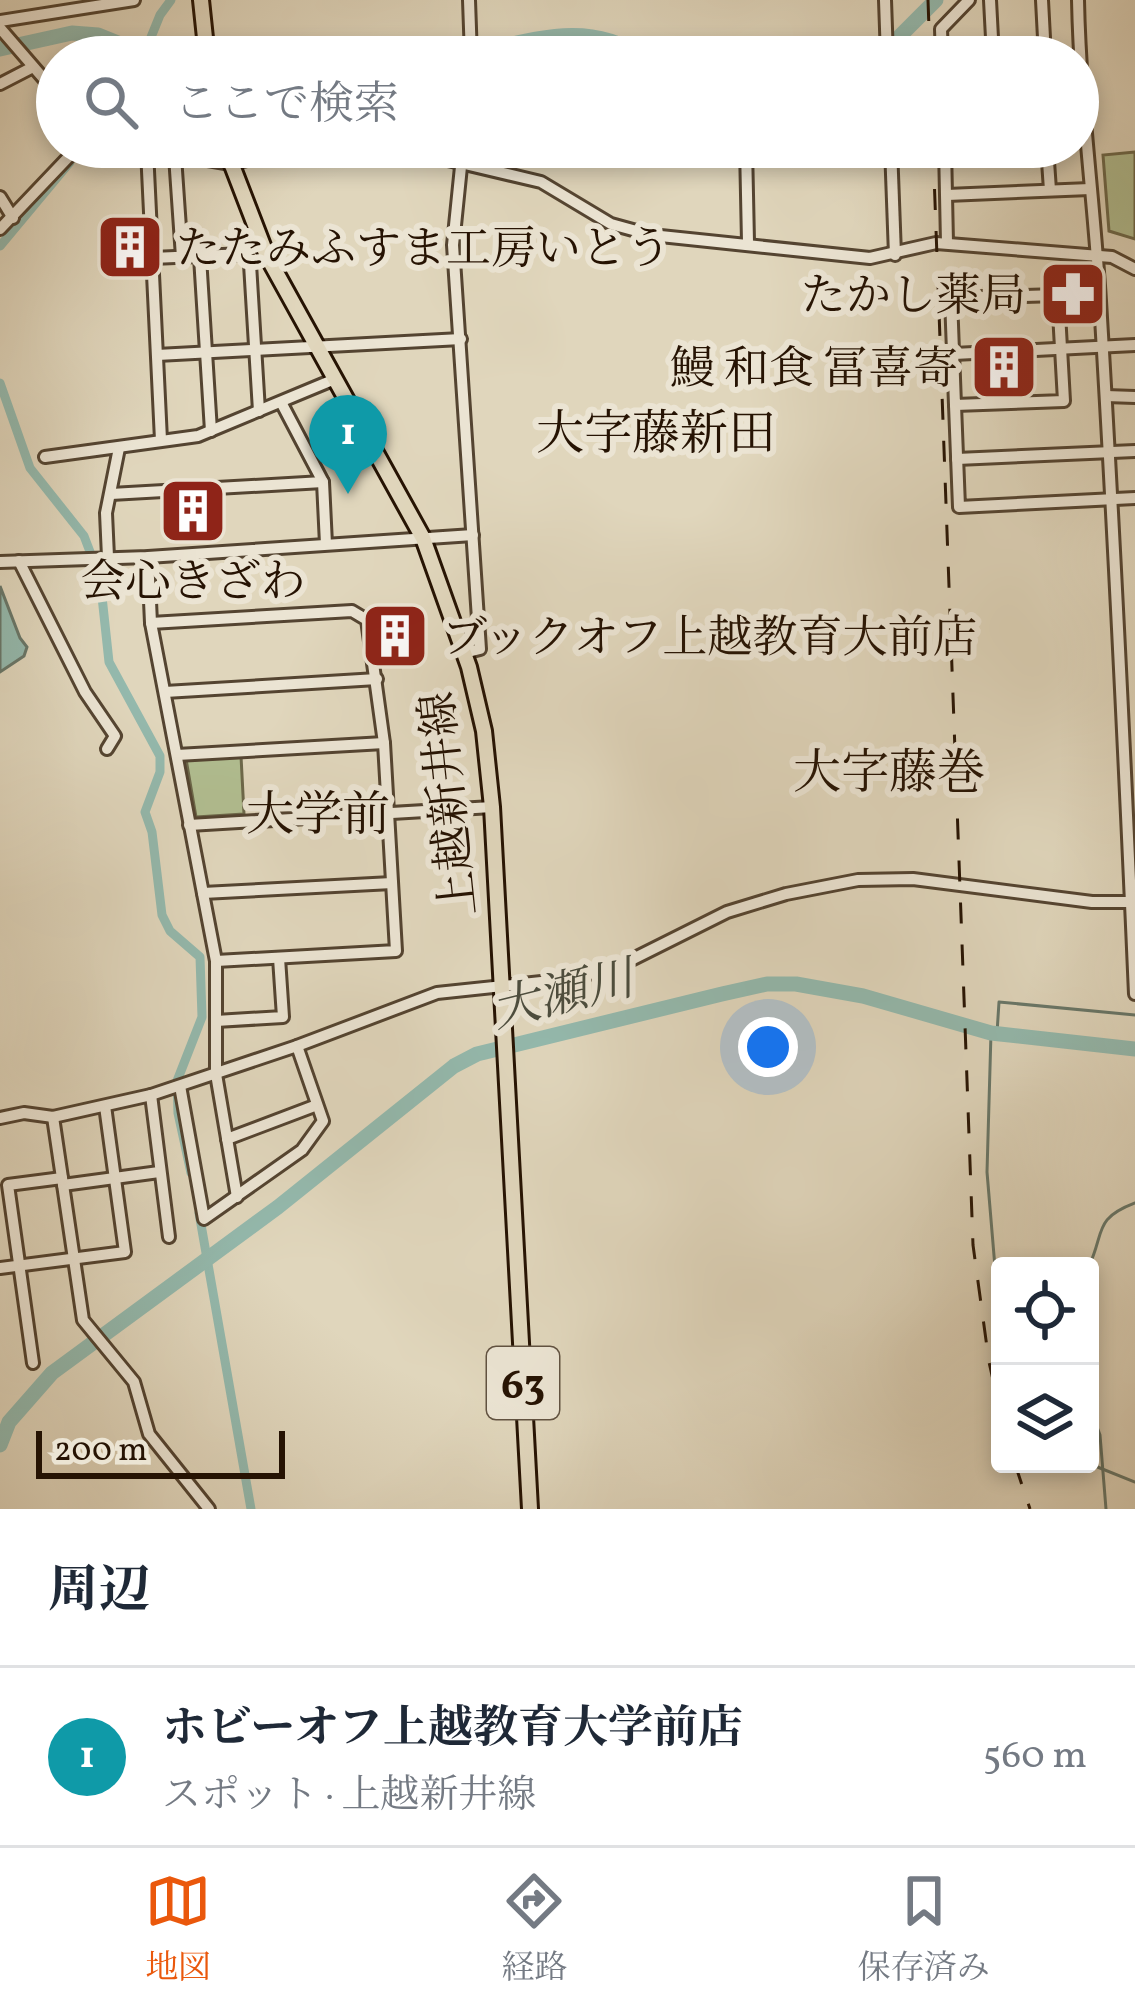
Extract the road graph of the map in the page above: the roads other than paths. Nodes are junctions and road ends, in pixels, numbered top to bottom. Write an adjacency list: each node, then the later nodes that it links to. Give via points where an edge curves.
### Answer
1 (134, 0): 9 (street)
2 (201, 0): 10 (main road)
3 (469, 0): 11 (street)
4 (885, 0): 12 (street)
5 (969, 0): 13 (street)
6 (990, 0): 14 (street)
7 (1042, 0): 15 (street)
8 (1078, 0): 16 (street)
9 (2, 27): 17 (street)
10 (204, 36)
11 (470, 36)
12 (886, 36)
13 (941, 36)
14 (993, 36)
15 (1044, 36)
16 (1078, 36)
17 (33, 67): 18 (street); 19 (street)
18 (36, 70)
19 (0, 85)
20 (59, 168): 35 (street)
21 (145, 168): 43 (street)
22 (176, 168): 40 (street)
23 (233, 168): 48 (main road, 上越新井線 / 63)
24 (459, 168): 45 (street, via 453,244)
25 (481, 168): 37 (street, via 541,182 629,230)
26 (746, 168): 37 (street)
27 (892, 168): 39 (street)
28 (946, 168): 33 (street)
29 (1048, 168): 32 (street)
30 (1088, 168): 31 (street)
31 (1090, 189): 32 (street); 42 (street)
32 (1049, 190): 33 (street)
33 (947, 195): 38 (street)
34 (0, 197): 35 (street)
35 (13, 218): 36 (street)
36 (0, 229)
37 (748, 242): 39 (street, via 848,257)
38 (947, 243): 39 (street); 42 (street)
39 (895, 255)
40 (182, 257): 41 (street); 43 (street)
41 (200, 257): 50 (street, via 246,254); 51 (street)
42 (1098, 257): 44 (street); 47 (street)
43 (152, 258): 53 (street)
44 (1135, 269)
45 (461, 340): 48 (street); 71 (street)
46 (1135, 345): 47 (street)
47 (1103, 346): 49 (street); 55 (street)
48 (314, 347): 50 (street); 54 (main road, 上越新井線 / 63)
49 (1062, 349): 52 (street); 52 (street, via 1058,295 951,298); 58 (street, via 1064,401)
50 (254, 350): 51 (street); 59 (street)
51 (205, 352): 53 (street); 60 (street)
52 (954, 354): 58 (street)
53 (157, 355): 61 (street)
54 (335, 380): 57 (street); 72 (main road, 上越新井線 / 63)
55 (1106, 396): 56 (street); 64 (street)
56 (1135, 397)
57 (282, 404): 59 (street); 67 (street)
58 (955, 405): 66 (street)
59 (259, 411): 60 (street)
60 (211, 430): 61 (street)
61 (161, 440): 62 (street)
62 (119, 448): 65 (street); 68 (street)
63 (1135, 451): 64 (street)
64 (1109, 453): 66 (street); 70 (street)
65 (45, 458)
66 (957, 459): 70 (street, via 959,507)
67 (323, 482): 68 (street); 73 (street)
68 (111, 494): 74 (street)
69 (1135, 498): 70 (street)
70 (1111, 500): 90 (street)
71 (473, 535): 72 (street); 79 (street, via 480,649)
72 (423, 538): 73 (street); 79 (main road, 上越新井線 / 63)
73 (326, 544): 75 (street)
74 (108, 557): 75 (street); 77 (street)
75 (148, 557): 78 (street)
76 (0, 562): 77 (street)
77 (19, 562): 83 (street, via 115,736)
78 (151, 623): 80 (street, via 352,610 367,620); 81 (street)
79 (464, 653): 85 (main road, 上越新井線 / 63)
80 (377, 679): 81 (street); 82 (street)
81 (165, 692): 84 (street)
82 (384, 743): 84 (street); 86 (street)
83 (106, 749)
84 (177, 755): 87 (street)
85 (492, 807): 86 (street); 93 (main road, 上越新井線 / 63)
86 (389, 814): 87 (street); 88 (street)
87 (189, 825): 89 (street)
88 (392, 883): 89 (street); 91 (street, via 396,951)
89 (202, 893): 92 (street)
90 (1133, 902): 93 (street, via 858,880 727,912 613,969); 94 (street)
91 (279, 958): 92 (street); 95 (street, via 283,1017)
92 (216, 961): 95 (street)
93 (500, 988): 96 (street, via 436,993); 115 (main road, 上越新井線 / 63)
94 (1135, 994)
95 (216, 1021): 97 (street)
96 (297, 1046): 97 (street); 100 (street)
97 (216, 1074): 98 (street); 104 (street)
98 (181, 1086): 99 (street); 108 (street, via 204,1219)
99 (151, 1095): 101 (street); 105 (street)
100 (317, 1105): 104 (street); 108 (street, via 323,1121 302,1150)
101 (105, 1106): 102 (street); 106 (street)
102 (53, 1117): 103 (street); 107 (street)
103 (0, 1118)
104 (227, 1139): 108 (street)
105 (159, 1172): 106 (street); 109 (street)
106 (115, 1178): 107 (street); 110 (street, via 125,1252)
107 (62, 1182): 110 (street); 111 (street, via 8,1185)
108 (237, 1197)
109 (169, 1238)
110 (74, 1257): 111 (street); 114 (street, via 88,1330 134,1382 149,1434)
111 (19, 1265): 112 (street); 113 (street)
112 (0, 1268)
113 (33, 1363)
114 (209, 1509)
115 (530, 1509)

